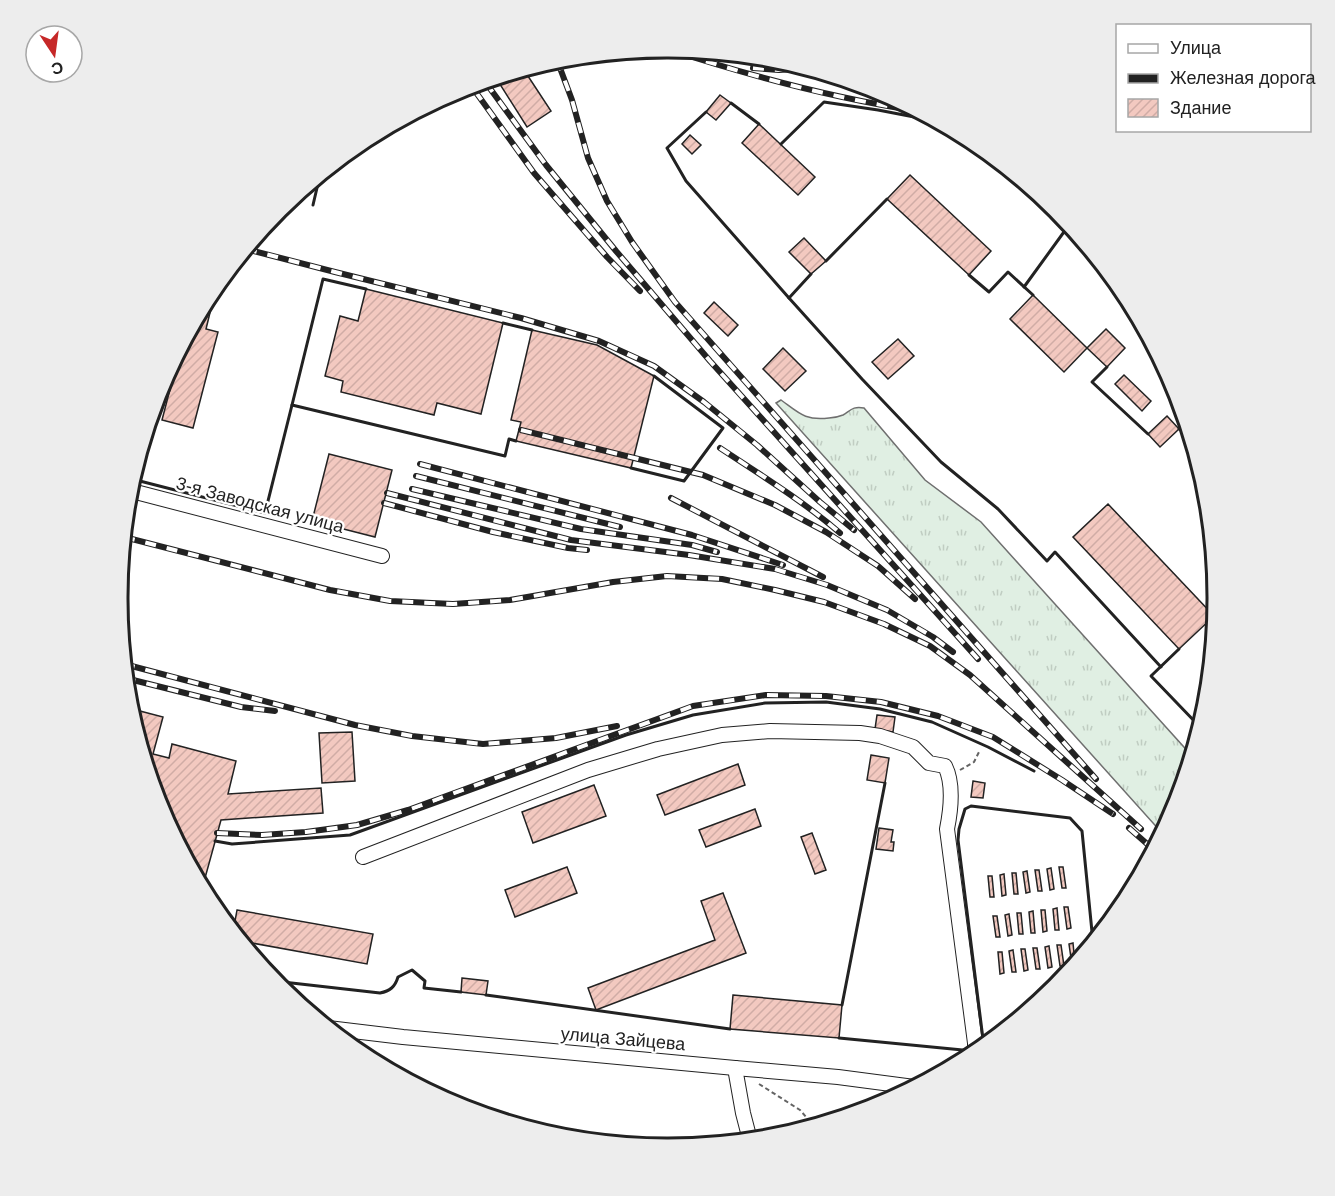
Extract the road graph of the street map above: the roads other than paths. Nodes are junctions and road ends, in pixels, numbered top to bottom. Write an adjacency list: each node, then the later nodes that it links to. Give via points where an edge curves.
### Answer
1 (138, 493): 2 (street, 3-я Заводская улица)
2 (382, 556)
3 (363, 857): 5 (street, via 588,771 658,749 722,735 770,730 880,736 913,747 929,763 945,766 950,776 951,813 947,829)
4 (344, 1030): 6 (street, улица Зайцева)
5 (975, 1041)
6 (735, 1068): 7 (street, улица Зайцева); 8 (street)
7 (899, 1085)
8 (748, 1131)

